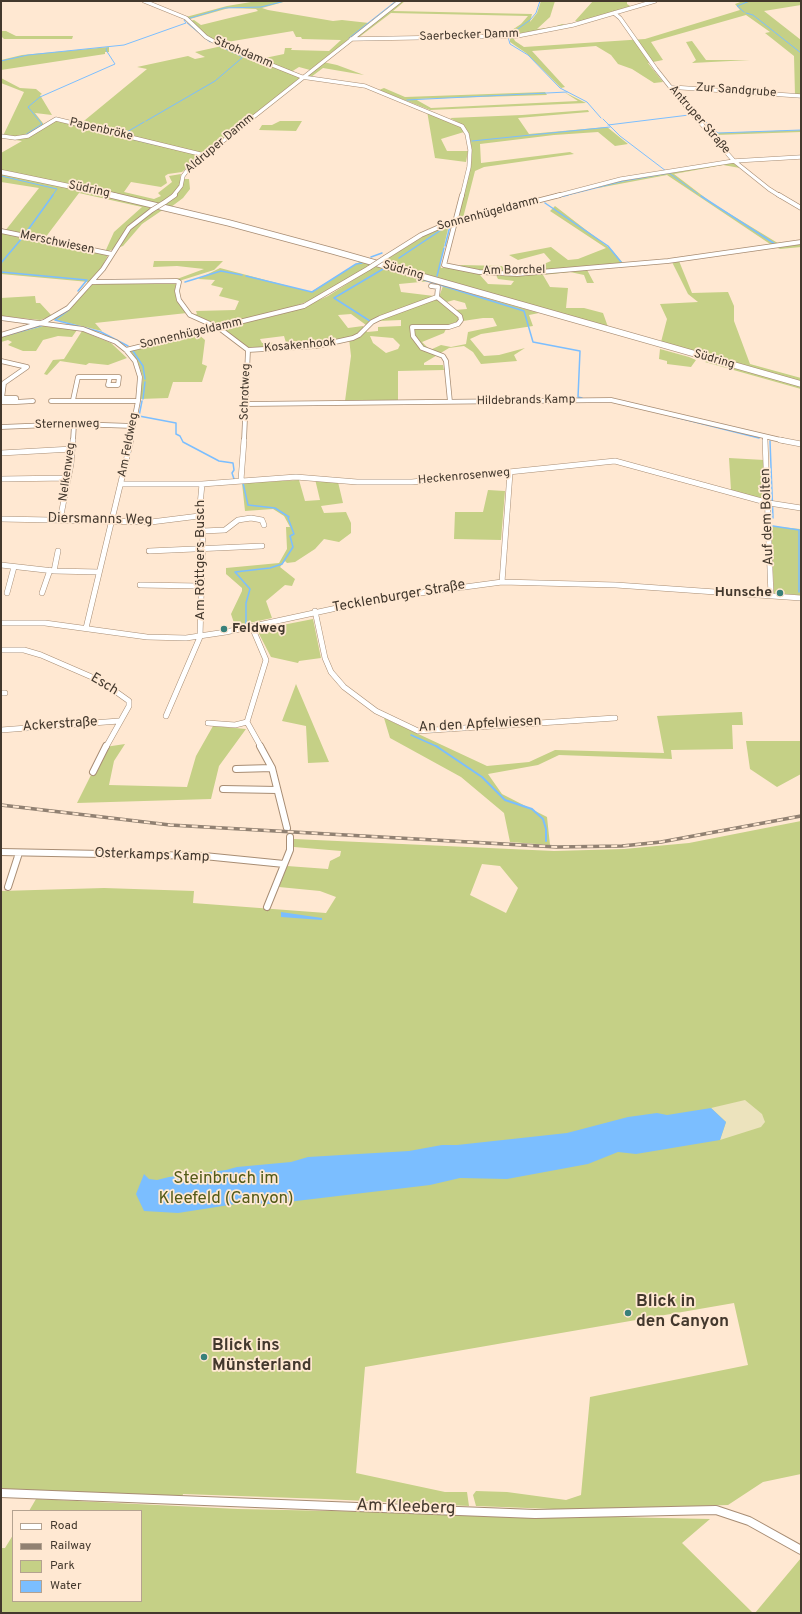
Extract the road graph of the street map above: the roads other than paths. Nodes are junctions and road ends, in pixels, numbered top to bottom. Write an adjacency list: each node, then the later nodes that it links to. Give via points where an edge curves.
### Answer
1 (144, 1): 6 (street, Strohdamm, via 187,19 215,42)
2 (400, 1): 5 (street, Aldruper Damm)
3 (655, 1): 4 (street, Saerbecker Damm)
4 (614, 13): 5 (street, Saerbecker Damm, via 567,27 510,36); 7 (street, Antruper Straße, via 636,39)
5 (351, 40): 6 (street, Aldruper Damm)
6 (302, 77): 10 (street, Aldruper Damm); 15 (street, Am Borchel, via 365,86 462,126 467,134 470,150 469,167)
7 (670, 88): 8 (street, Zur Sandgrube); 12 (street, Antruper Straße)
8 (801, 96)
9 (1, 136): 10 (street, Papenbröke, via 28,136 56,119)
10 (204, 155): 18 (street, Aldruper Damm, bridge, via 183,176 177,193 130,228)
11 (801, 157): 12 (street, Sonnenhügeldamm)
12 (734, 161): 14 (street, Antruper Straße, via 768,190); 15 (street, Sonnenhügeldamm, via 621,179)
13 (1, 172): 31 (main road, Südring, via 127,198 229,223)
14 (801, 208)
15 (455, 221): 17 (street, Am Borchel, via 444,265 486,273 517,274 668,261); 24 (street, Sonnenhügeldamm, bridge, via 433,229 304,306)
16 (1, 232): 18 (street, Merschwiesen)
17 (801, 242)
18 (112, 254): 19 (street, Aldruper Damm)
19 (92, 282): 23 (street, Aldruper Damm, via 68,308); 24 (street, Schrotweg, via 177,281 182,306 190,315)
20 (431, 286): 21 (street, via 438,287)
21 (437, 297): 27 (street, Kosakenhook, via 380,318 359,335 344,341 317,346); 37 (street, via 446,302 461,320 449,327 412,327 413,336 422,348 443,356 446,361)
22 (1, 318): 23 (street, Am Feldweg)
23 (44, 322): 25 (street, Aldruper Damm); 26 (street, Am Feldweg, via 83,328 116,342)
24 (219, 328): 26 (street, Sonnenhügeldamm); 27 (street, Schrotweg)
25 (1, 335)
26 (126, 350): 36 (street, Am Feldweg, via 135,361 140,377)
27 (248, 350): 38 (street, Schrotweg)
28 (1, 360): 30 (street, via 27,367)
29 (110, 378): 33 (street, via 78,378)
30 (3, 382): 32 (street)
31 (801, 384)
32 (1, 400): 34 (street)
33 (73, 400): 35 (street); 36 (street)
34 (33, 401)
35 (51, 401)
36 (138, 401): 40 (street, Am Feldweg)
37 (450, 402): 38 (street, Hildebrands Kamp); 42 (street, Hildebrands Kamp, via 611,400)
38 (246, 404): 49 (street, Schrotweg)
39 (74, 424): 40 (street, Sternenweg); 41 (street, Sternenweg); 44 (street, Nelkenweg)
40 (133, 426): 50 (street, Am Feldweg)
41 (1, 427)
42 (766, 438): 43 (street, Hildebrands Kamp); 52 (street, Auf dem Bolten)
43 (801, 444)
44 (72, 449): 45 (street); 47 (street, Nelkenweg)
45 (1, 453)
46 (510, 473): 49 (street, Heckenrosenweg, via 412,482 357,482 296,477); 52 (street, Heckenrosenweg, via 615,461); 68 (street)
47 (68, 478): 48 (street); 56 (street, Nelkenweg)
48 (1, 479)
49 (241, 480): 51 (street, Heckenrosenweg)
50 (121, 484): 51 (street, Heckenrosenweg); 57 (street, Am Feldweg)
51 (202, 484): 54 (street, Am Röttgers Busch)
52 (769, 503): 53 (street, Heckenrosenweg); 73 (street, Auf dem Bolten)
53 (801, 508)
54 (200, 516): 57 (street, Diersmanns Weg, via 151,522); 59 (street, Am Röttgers Busch)
55 (1, 519): 56 (street, Diersmanns Weg)
56 (60, 520): 57 (street, Diersmanns Weg)
57 (112, 522): 67 (street, Am Feldweg)
58 (264, 525): 59 (street, via 262,520 251,518 238,520 225,530)
59 (203, 531): 61 (street, Am Röttgers Busch)
60 (262, 546): 61 (street)
61 (203, 549): 63 (street); 70 (street, Am Röttgers Busch)
62 (58, 551): 66 (street)
63 (149, 551)
64 (1, 565): 65 (street)
65 (14, 567): 66 (street); 71 (street)
66 (52, 571): 67 (street); 72 (street)
67 (99, 572): 78 (street, Am Feldweg)
68 (502, 582): 73 (street, Tecklenburger Straße, via 574,583); 75 (street, Tecklenburger Straße, via 417,592)
69 (140, 585): 70 (street)
70 (200, 586): 79 (street, Am Röttgers Busch)
71 (7, 593)
72 (42, 593)
73 (771, 596): 74 (street, Tecklenburger Straße)
74 (801, 598)
75 (315, 611): 77 (street, Tecklenburger Straße); 82 (street, An den Apfelwiesen, via 330,672 344,687 376,711 418,731)
76 (1, 623): 78 (street, Tecklenburger Straße, via 45,623)
77 (252, 627): 79 (street, Tecklenburger Straße); 84 (street, via 266,660)
78 (86, 628): 79 (street, Tecklenburger Straße, via 147,637)
79 (200, 636): 81 (street)
80 (1, 650): 83 (street, Esch, via 24,650 41,655 101,681 129,701 129,706)
81 (166, 716)
82 (615, 718)
83 (119, 721): 86 (street, Ackerstraße); 89 (street, Esch)
84 (247, 722): 85 (street, via 235,725); 87 (street)
85 (208, 723)
86 (1, 730)
87 (272, 768): 88 (street); 91 (street)
88 (236, 769)
89 (93, 772)
90 (223, 789): 91 (street)
91 (277, 790): 92 (street)
92 (287, 828)
93 (290, 837): 96 (street, via 290,850)
94 (1, 852): 95 (street, Osterkamps Kamp)
95 (19, 852): 96 (street, Osterkamps Kamp, via 204,856); 97 (street)
96 (284, 864): 98 (street)
97 (8, 887)
98 (266, 907)
99 (1, 1493): 100 (street, Am Kleeberg, via 535,1514 716,1510 749,1521)
100 (801, 1550)

